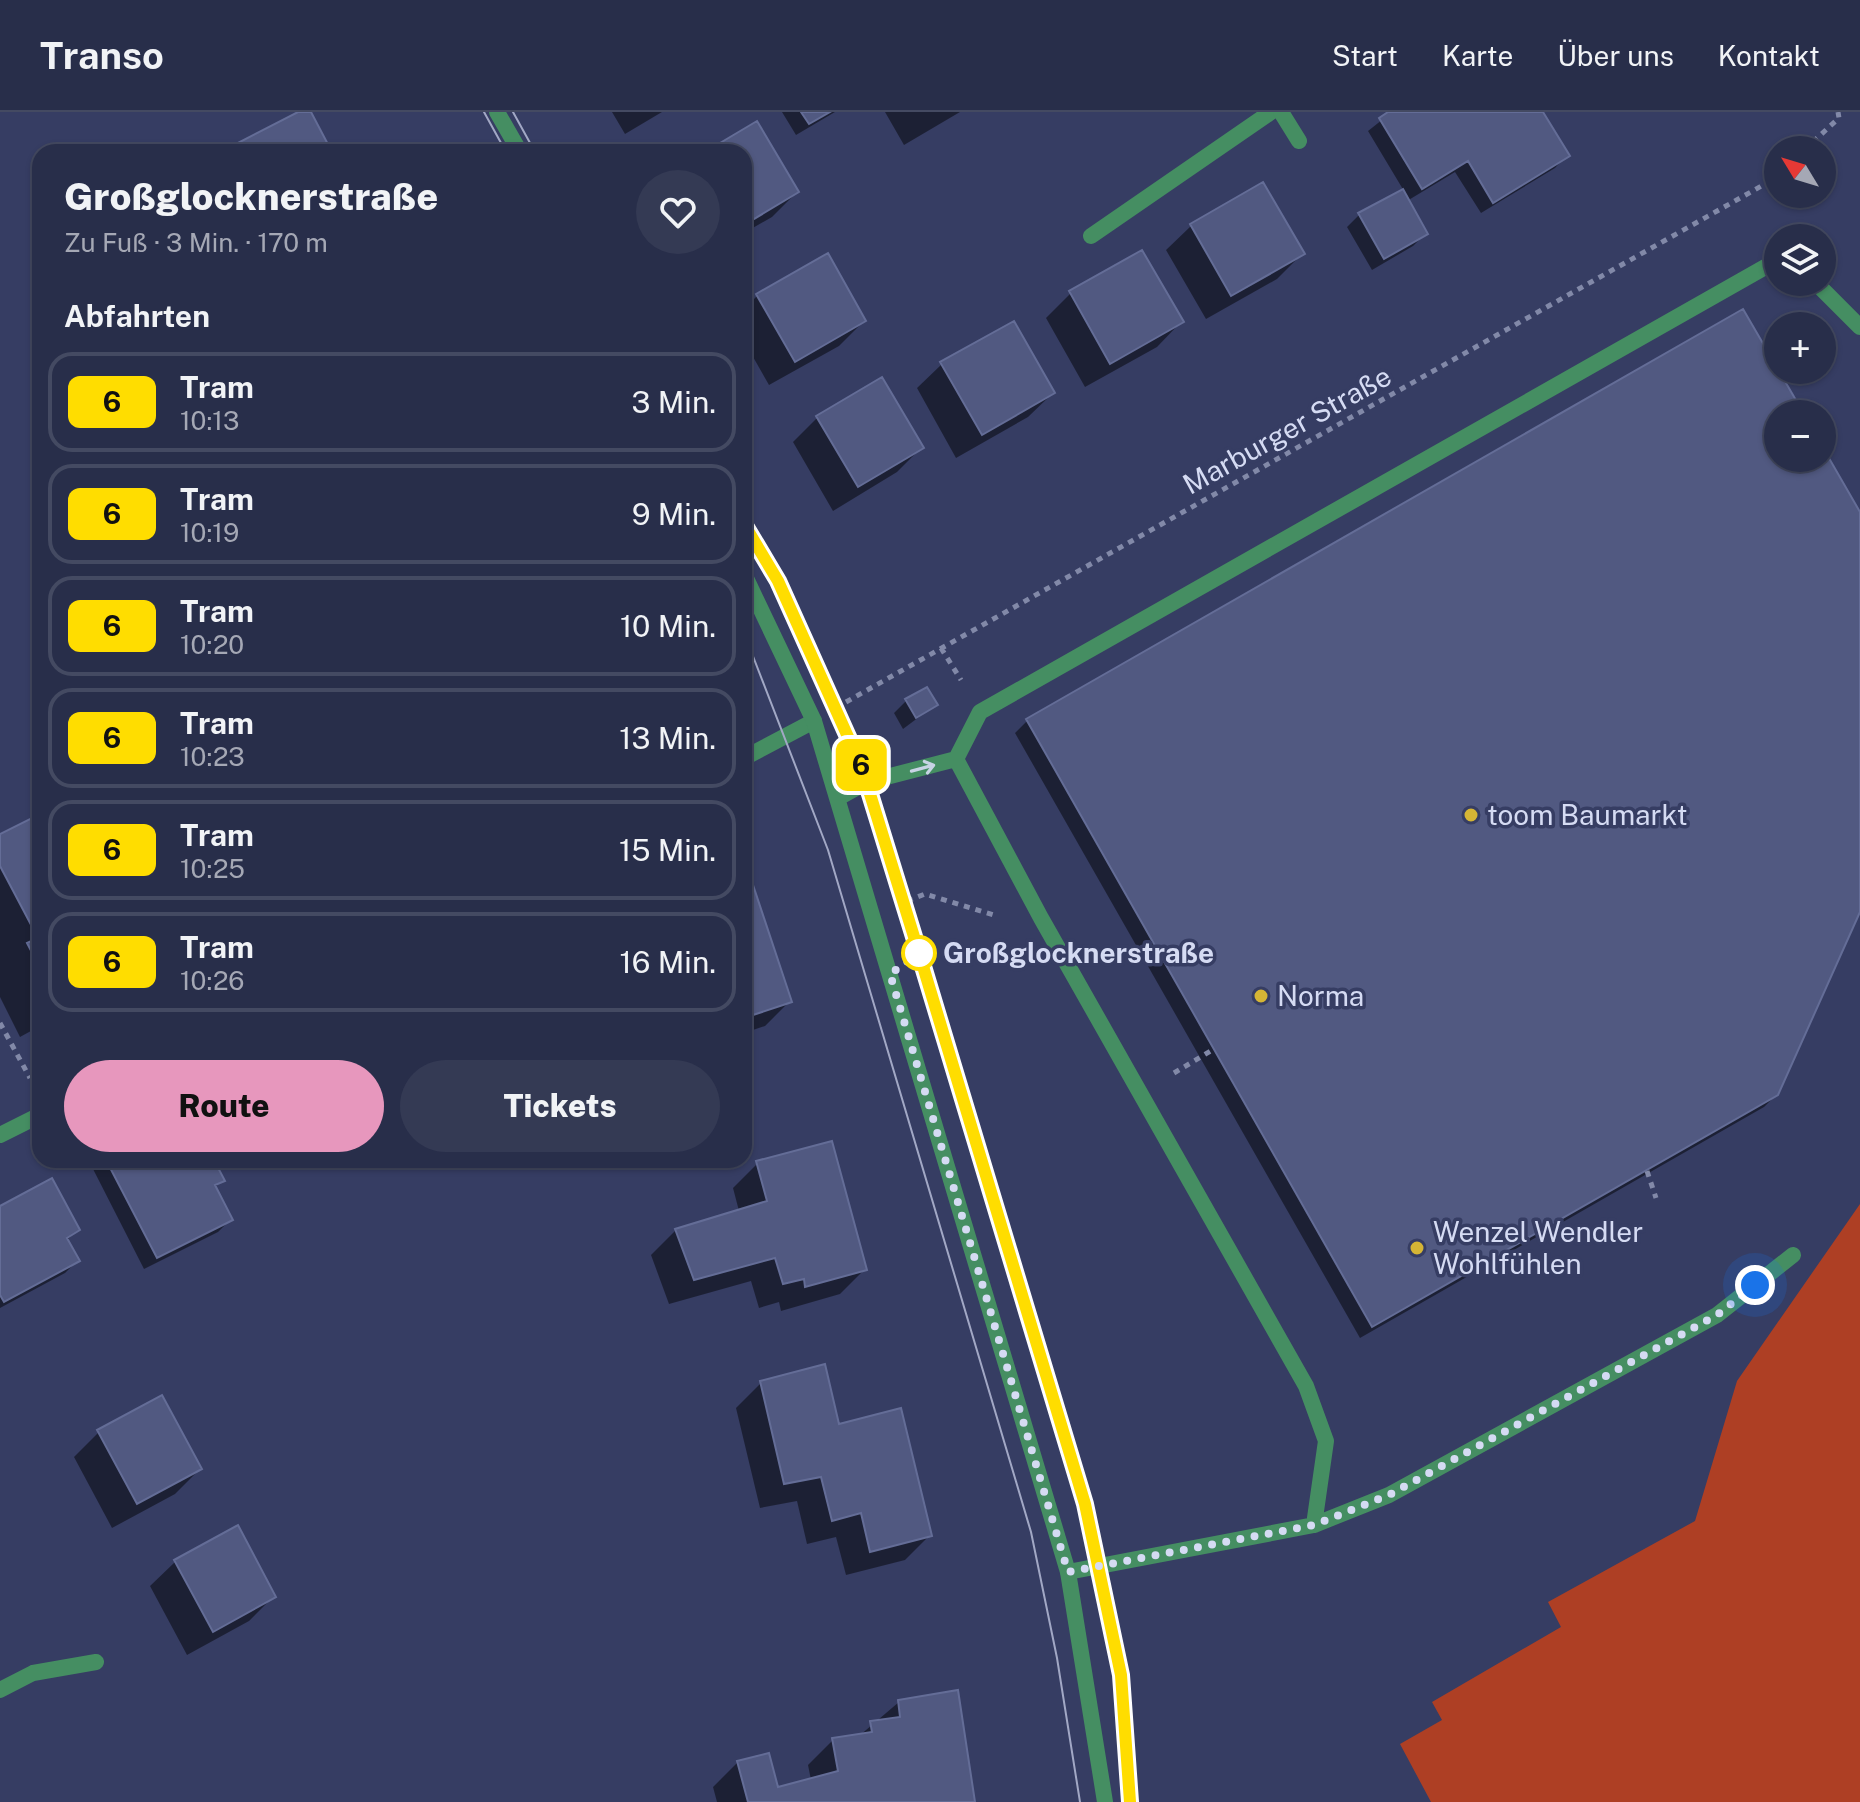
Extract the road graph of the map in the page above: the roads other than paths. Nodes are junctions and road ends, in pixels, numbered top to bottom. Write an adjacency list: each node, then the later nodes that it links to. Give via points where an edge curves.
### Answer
1 (497, 112): 5 (street)
2 (1271, 112): 6 (street)
3 (1281, 112): 4 (street)
4 (1299, 141)
5 (515, 144)
6 (1091, 236)
7 (1764, 268): 13 (street, via 980,712)
8 (1829, 296): 9 (street)
9 (1860, 327)
10 (752, 591): 11 (street)
11 (814, 721): 12 (street); 14 (street)
12 (752, 754)
13 (956, 759): 14 (street, one-way to 13, via 867,782); 18 (street, via 1306,1386 1326,1441)
14 (838, 798): 19 (street)
15 (32, 1119): 16 (street)
16 (0, 1135)
17 (1793, 1255): 18 (street, via 1717,1315 1389,1495)
18 (1314, 1525): 19 (street)
19 (1068, 1572): 22 (street)
20 (96, 1662): 21 (street, via 33,1673)
21 (0, 1690)
22 (1105, 1802)

